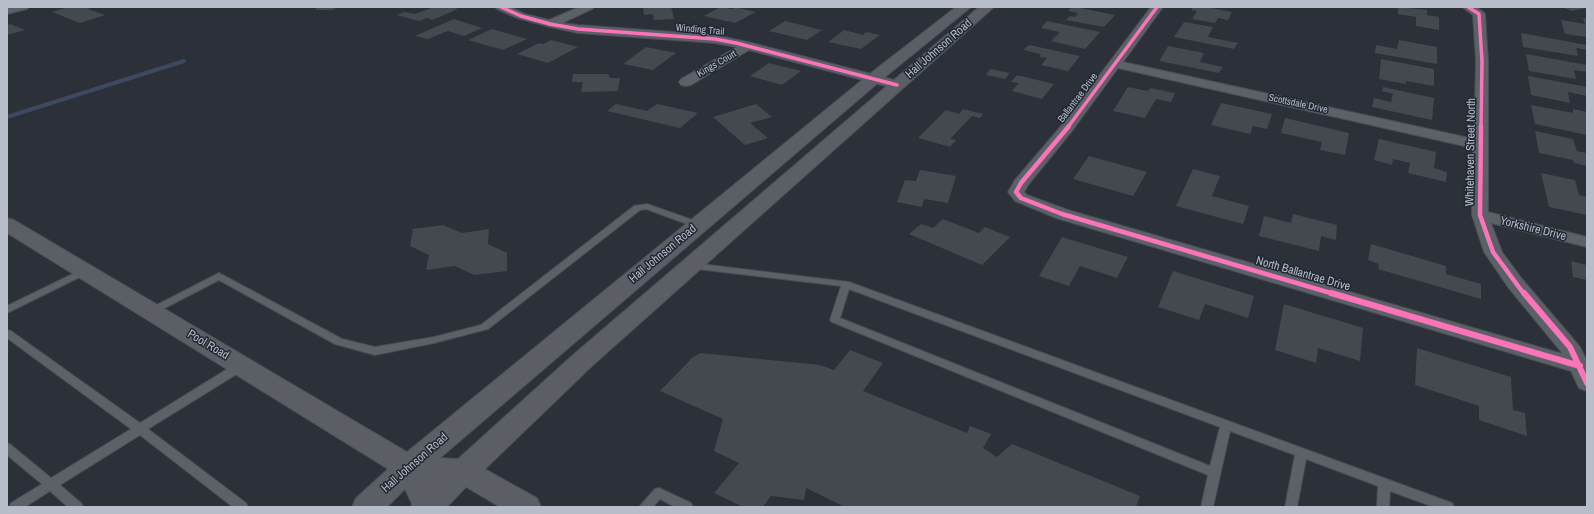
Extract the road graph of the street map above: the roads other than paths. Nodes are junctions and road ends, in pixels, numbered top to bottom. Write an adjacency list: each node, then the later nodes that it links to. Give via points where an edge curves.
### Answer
1 (23, 7): 8 (street)
2 (501, 7): 9 (street, Winding Trail)
3 (588, 7): 9 (street)
4 (964, 7): 12 (main road, Hall Johnson Road)
5 (987, 7): 14 (main road, Hall Johnson Road)
6 (1157, 7): 11 (street, Ballantrae Drive)
7 (1471, 8): 15 (street, Whitehaven Street North, via 1479,14 1482,62)
8 (7, 11)
9 (550, 24): 10 (street, Winding Trail, via 604,32 715,39)
10 (748, 46): 12 (street, Winding Trail); 13 (street, Kings Court)
11 (1115, 64): 15 (street, Scottsdale Drive); 16 (street, Ballantrae Drive, via 1067,128 1020,183 1016,192)
12 (873, 79): 14 (street, Winding Trail); 19 (main road, Hall Johnson Road)
13 (686, 82)
14 (896, 85): 22 (main road, Hall Johnson Road)
15 (1481, 145): 17 (street, Whitehaven Street North)
16 (1021, 198): 29 (street, North Ballantrae Drive, via 1062,214)
17 (1480, 215): 20 (street, Yorkshire Drive); 29 (street, Whitehaven Street North, via 1493,252 1515,283 1570,347)
18 (7, 224): 23 (main road, Pool Road)
19 (698, 225): 21 (main road, Hall Johnson Road); 26 (lane, via 647,206 637,208 484,327 375,351 339,342 219,276)
20 (1587, 242)
21 (663, 254): 22 (main road); 34 (main road, Hall Johnson Road)
22 (691, 265): 24 (lane); 35 (main road, Hall Johnson Road)
23 (85, 271): 25 (lane); 26 (main road, Pool Road)
24 (846, 284): 30 (lane); 36 (lane, via 835,320)
25 (7, 310)
26 (152, 311): 28 (main road, Pool Road)
27 (7, 333): 31 (lane)
28 (242, 366): 31 (lane); 34 (main road, Pool Road)
29 (1584, 375)
30 (1226, 424): 33 (lane); 36 (lane)
31 (140, 429): 38 (lane); 42 (lane)
32 (7, 448): 38 (lane)
33 (1301, 452): 37 (lane); 48 (lane)
34 (409, 466): 35 (main road, Pool Road); 39 (main road); 43 (main road, Hall Johnson Road)
35 (464, 470): 39 (main road, Hall Johnson Road); 44 (main road, Pool Road)
36 (1215, 472): 47 (lane)
37 (1384, 483): 49 (lane); 50 (lane)
38 (50, 485): 40 (lane); 41 (lane)
39 (429, 506)
40 (15, 507)
41 (77, 507)
42 (242, 507)
43 (367, 507)
44 (526, 507)
45 (645, 507): 46 (lane, via 659,492)
46 (687, 507)
47 (1207, 507)
48 (1291, 507)
49 (1383, 507)
50 (1448, 507)

